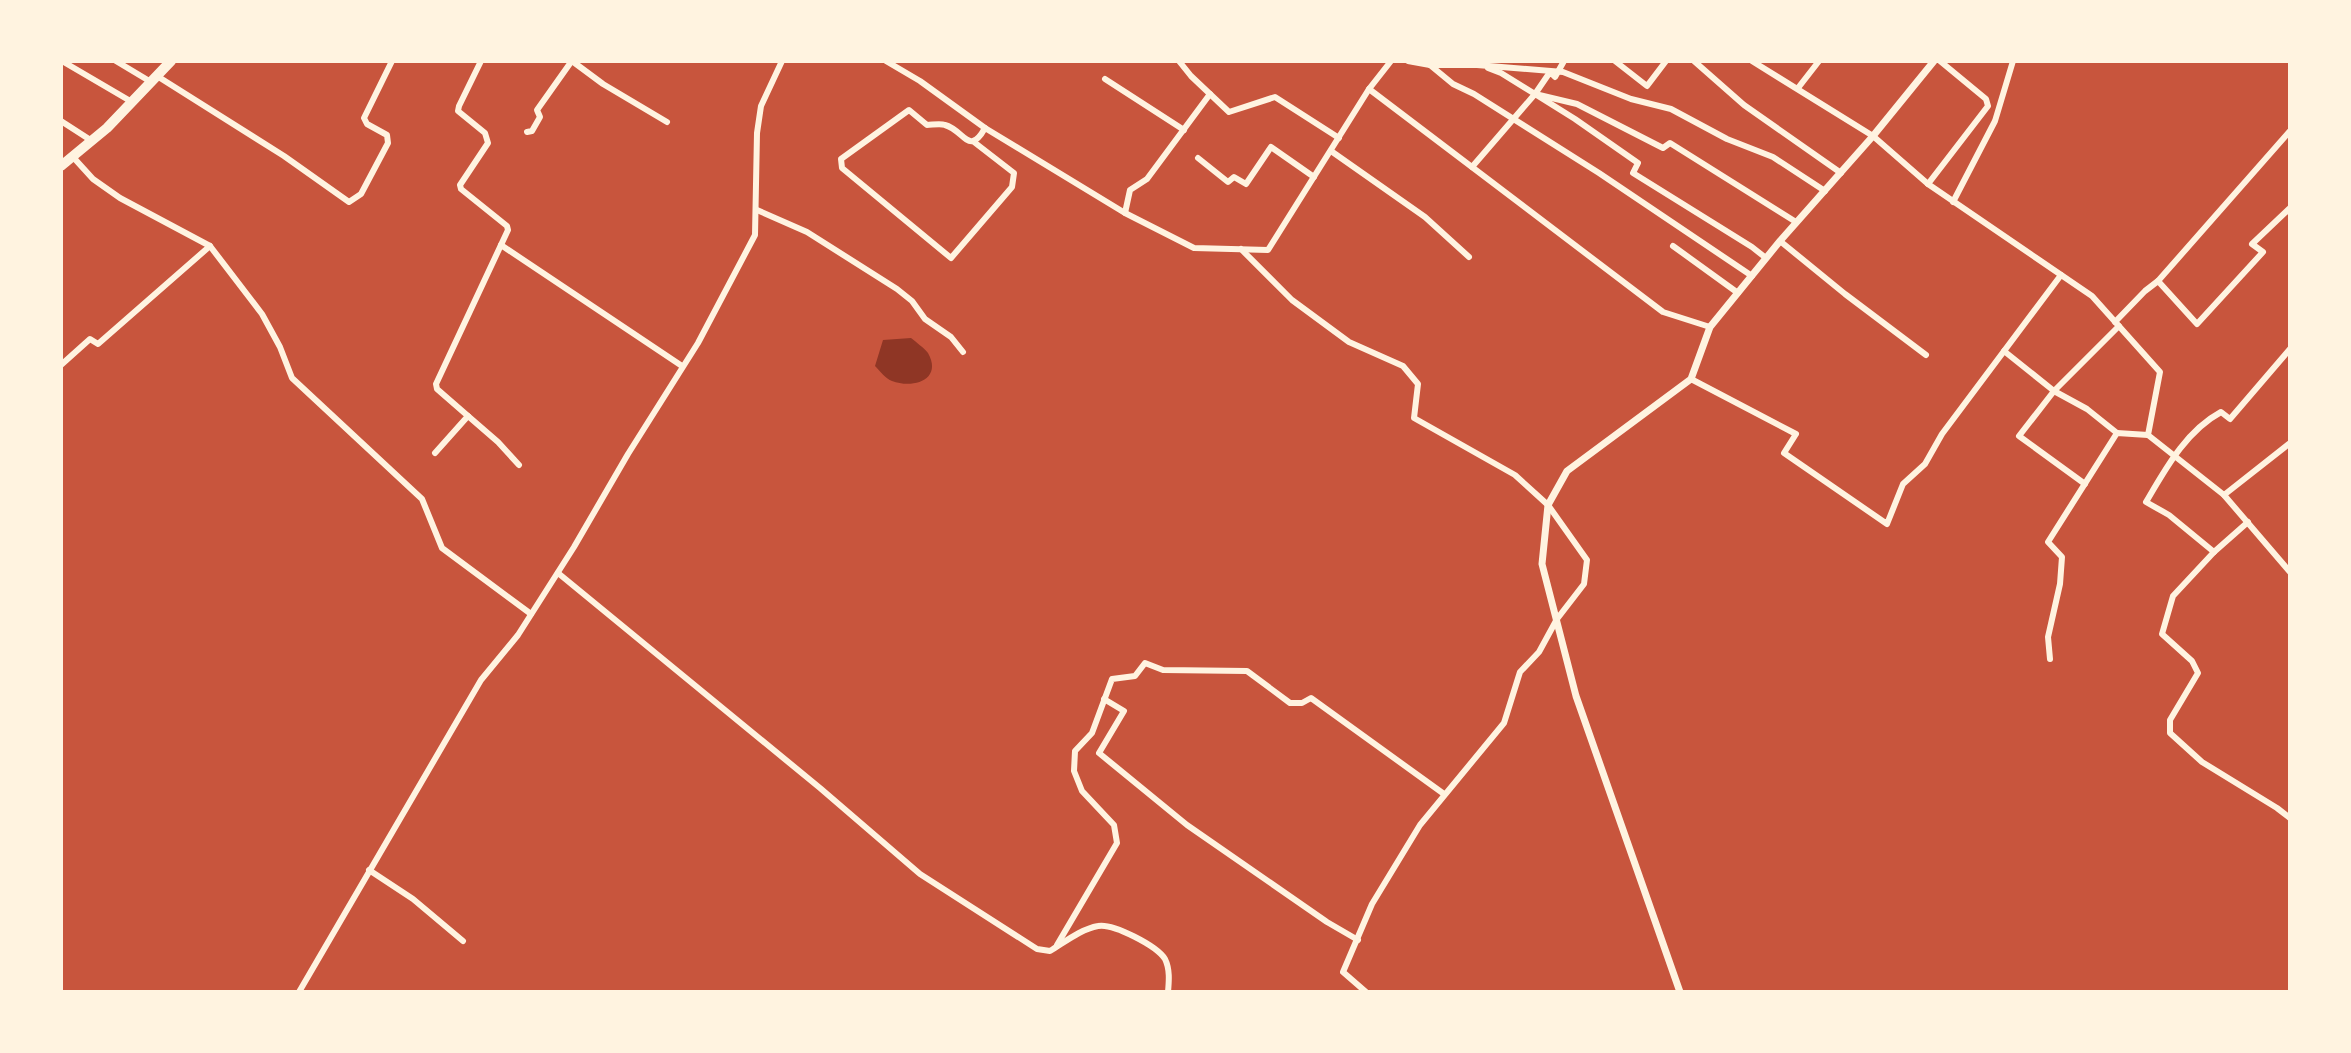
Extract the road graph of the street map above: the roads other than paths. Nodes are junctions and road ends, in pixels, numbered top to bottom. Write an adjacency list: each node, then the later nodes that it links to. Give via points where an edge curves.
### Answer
1 (62, 61): 30 (street)
2 (116, 61): 24 (street)
3 (171, 61): 24 (highway)
4 (392, 61): 24 (street, via 364,118 387,135 388,142 360,194 349,202 233,123)
5 (481, 61): 57 (street, via 458,111 485,133 488,143 460,186 507,226)
6 (782, 61): 53 (street, via 761,106)
7 (886, 61): 34 (street)
8 (1179, 61): 28 (street)
9 (1391, 61): 27 (street)
10 (1408, 61): 22 (street)
11 (1564, 61): 23 (street)
12 (1615, 61): 13 (street, via 1647,86)
13 (1666, 61)
14 (1693, 61): 47 (street, via 1744,105)
15 (1752, 61): 26 (street)
16 (1819, 61): 26 (street)
17 (1934, 61): 38 (street)
18 (1940, 61): 49 (street, via 1986,99 1988,106)
19 (2013, 61): 51 (street, via 1995,121)
20 (572, 62): 33 (street); 37 (street, via 537,110 540,117 532,131)
21 (1475, 63): 22 (street); 23 (street); 29 (street)
22 (1430, 65): 31 (street, via 1452,84)
23 (1559, 71): 29 (street, via 1555,77 1548,75); 50 (street, via 1671,109 1773,158)
24 (154, 79): 30 (highway)
25 (1105, 79): 35 (street)
26 (1798, 88): 38 (street)
27 (1369, 89): 39 (street); 46 (street)
28 (1210, 94): 35 (street); 39 (street, via 1229,112 1275,97)
29 (1535, 94): 31 (street); 55 (street, via 1577,104 1663,148 1670,143); 62 (street, via 1638,163 1633,173)
30 (132, 102): 40 (highway)
31 (1514, 120): 46 (street); 64 (street)
32 (61, 121): 40 (street)
33 (667, 122)
34 (985, 128): 41 (street); 54 (street)
35 (1184, 130): 54 (street, via 1147,179 1130,190)
36 (2290, 131): 65 (street)
37 (527, 132)
38 (1873, 136): 47 (street); 49 (street)
39 (1339, 138): 42 (street)
40 (92, 141): 43 (highway)
41 (974, 142): 41 (street, via 1014,173 1012,187 951,258 841,163 909,110 927,125 943,124)
42 (1331, 151): 48 (street); 61 (street, via 1424,217)
43 (72, 157): 45 (highway); 58 (street, via 93,180 120,198)
44 (1198, 158): 48 (street, via 1228,182 1234,177 1246,184 1271,147)
45 (61, 166)
46 (1472, 167): 68 (street, via 1663,312)
47 (1841, 173): 50 (street)
48 (1314, 177): 60 (street, via 1268,250)
49 (1928, 184): 51 (street)
50 (1825, 191): 55 (street)
51 (1953, 202): 63 (street)
52 (2290, 208): 65 (street, via 2252,244 2263,252 2197,324)
53 (757, 210): 71 (street, via 807,232 897,289); 74 (street, via 755,235)
54 (1125, 213): 60 (street, via 1194,248)
55 (1796, 222): 56 (street)
56 (1780, 241): 62 (street); 72 (street)
57 (501, 245): 74 (street); 77 (street, via 436,384)
58 (210, 246): 73 (street, via 98,345 90,339); 91 (street, via 262,314 292,378 422,499 442,548)
59 (1673, 246): 66 (street)
60 (1241, 249): 86 (street, via 1292,300 1349,342 1403,366 1418,384 1414,418 1515,475)
61 (1469, 257)
62 (1766, 258): 64 (street)
63 (2062, 275): 67 (street, via 2092,296); 70 (street)
64 (1752, 276): 66 (street)
65 (2158, 281): 67 (street)
66 (1738, 293): 68 (street)
67 (2117, 324): 76 (street); 79 (street, via 2160,372)
68 (1710, 327): 75 (street)
69 (2290, 349): 82 (street, via 2230,419 2221,412 2210,419)
70 (2004, 351): 75 (street, via 1925,464 1903,484 1887,524 1784,453 1796,434); 76 (street)
71 (963, 352)
72 (1926, 355)
73 (61, 365)
74 (682, 366): 90 (street)
75 (1690, 379): 86 (street, via 1567,471)
76 (2054, 391): 78 (street); 84 (street, via 2019,436)
77 (468, 416): 81 (street); 83 (street)
78 (2117, 433): 79 (street); 84 (street)
79 (2148, 435): 82 (street)
80 (2290, 443): 85 (street)
81 (435, 453)
82 (2174, 456): 85 (street); 88 (street, via 2147,502)
83 (519, 465)
84 (2085, 484): 93 (street, via 2048,542 2062,557 2048,637)
85 (2224, 495): 87 (street)
86 (1548, 505): 92 (street, via 1542,564); 92 (street, via 1587,560 1584,584)
87 (2248, 522): 88 (street); 89 (street)
88 (2214, 552): 96 (street, via 2173,596 2162,634 2192,661 2198,673 2170,720 2170,733 2202,762)
89 (2290, 572)
90 (558, 573): 91 (street); 100 (street, via 920,874 1037,949)
91 (531, 614): 97 (street, via 481,680)
92 (1557, 619): 95 (street, via 1539,652 1520,672 1504,723); 106 (street, via 1576,696)
93 (2050, 659)
94 (1104, 699): 95 (street, via 1112,679 1135,676 1145,663 1163,670 1247,671 1290,704 1311,698); 98 (street, via 1124,711 1099,754 1187,825); 100 (street, via 1091,733 1075,751 1074,771 1082,792 1114,825 1117,843)
95 (1444, 794): 98 (street, via 1372,904)
96 (2290, 818)
97 (369, 870): 99 (street); 102 (street)
98 (1358, 940): 101 (street, via 1343,972)
99 (463, 941)
100 (1057, 947): 103 (street, via 1083,931 1109,925 1164,958)
101 (1356, 983): 104 (street); 105 (street)
102 (299, 992)
103 (1168, 992)
104 (1354, 992)
105 (1366, 992)
106 (1680, 992)

